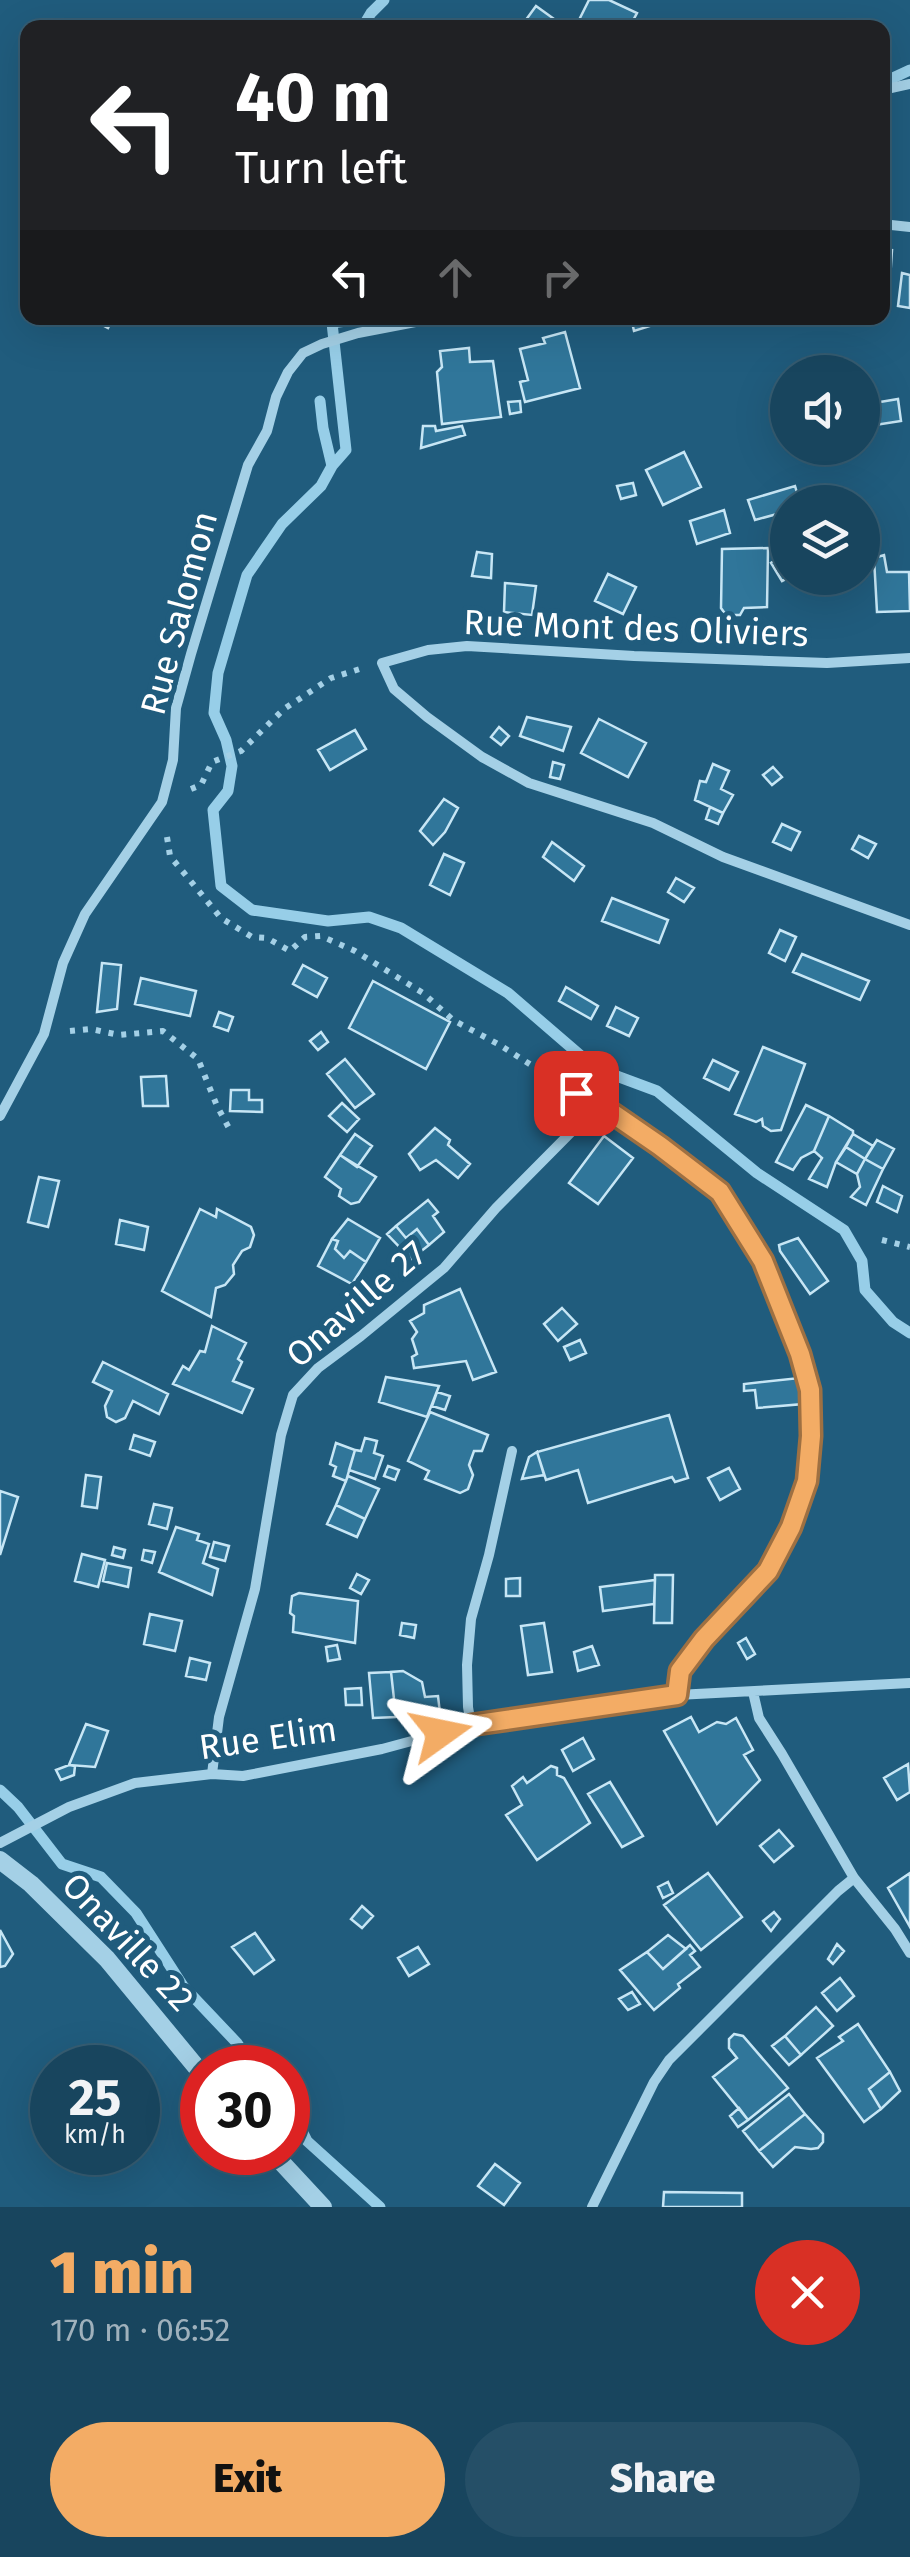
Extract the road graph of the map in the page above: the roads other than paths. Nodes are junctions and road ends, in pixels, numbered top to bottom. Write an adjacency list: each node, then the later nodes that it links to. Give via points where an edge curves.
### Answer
1 (400, 325): 6 (street, Rue Salomon, via 322,344 288,372 248,465 191,654 162,802 85,914 44,1034)
2 (910, 658): 3 (street, Rue Mont des Oliviers, via 828,664 467,646 382,662 394,688 427,717 529,783 653,822 722,857)
3 (910, 925)
4 (576, 1093): 5 (street)
5 (599, 1104): 10 (street, via 720,1192 763,1261 810,1390 807,1481 791,1527 768,1571 680,1671); 12 (street, Onaville 27, via 444,1268 294,1394 254,1589 219,1717)
6 (0, 1116)
7 (512, 1451): 11 (street, via 470,1619)
8 (910, 1683): 9 (street, Rue Elim)
9 (753, 1692): 10 (street, Rue Elim); 15 (street, via 758,1718)
10 (677, 1695): 11 (street, Rue Elim)
11 (471, 1725): 12 (street, Rue Elim, via 243,1776)
12 (212, 1774): 13 (street, Rue Elim, via 135,1783)
13 (0, 1843)
14 (0, 1860): 17 (street, Onaville 22, via 107,1958)
15 (854, 1878): 16 (street); 20 (street, via 669,2060)
16 (910, 1953)
17 (180, 2047)
18 (293, 2175): 19 (street)
19 (322, 2207)
20 (592, 2207)

